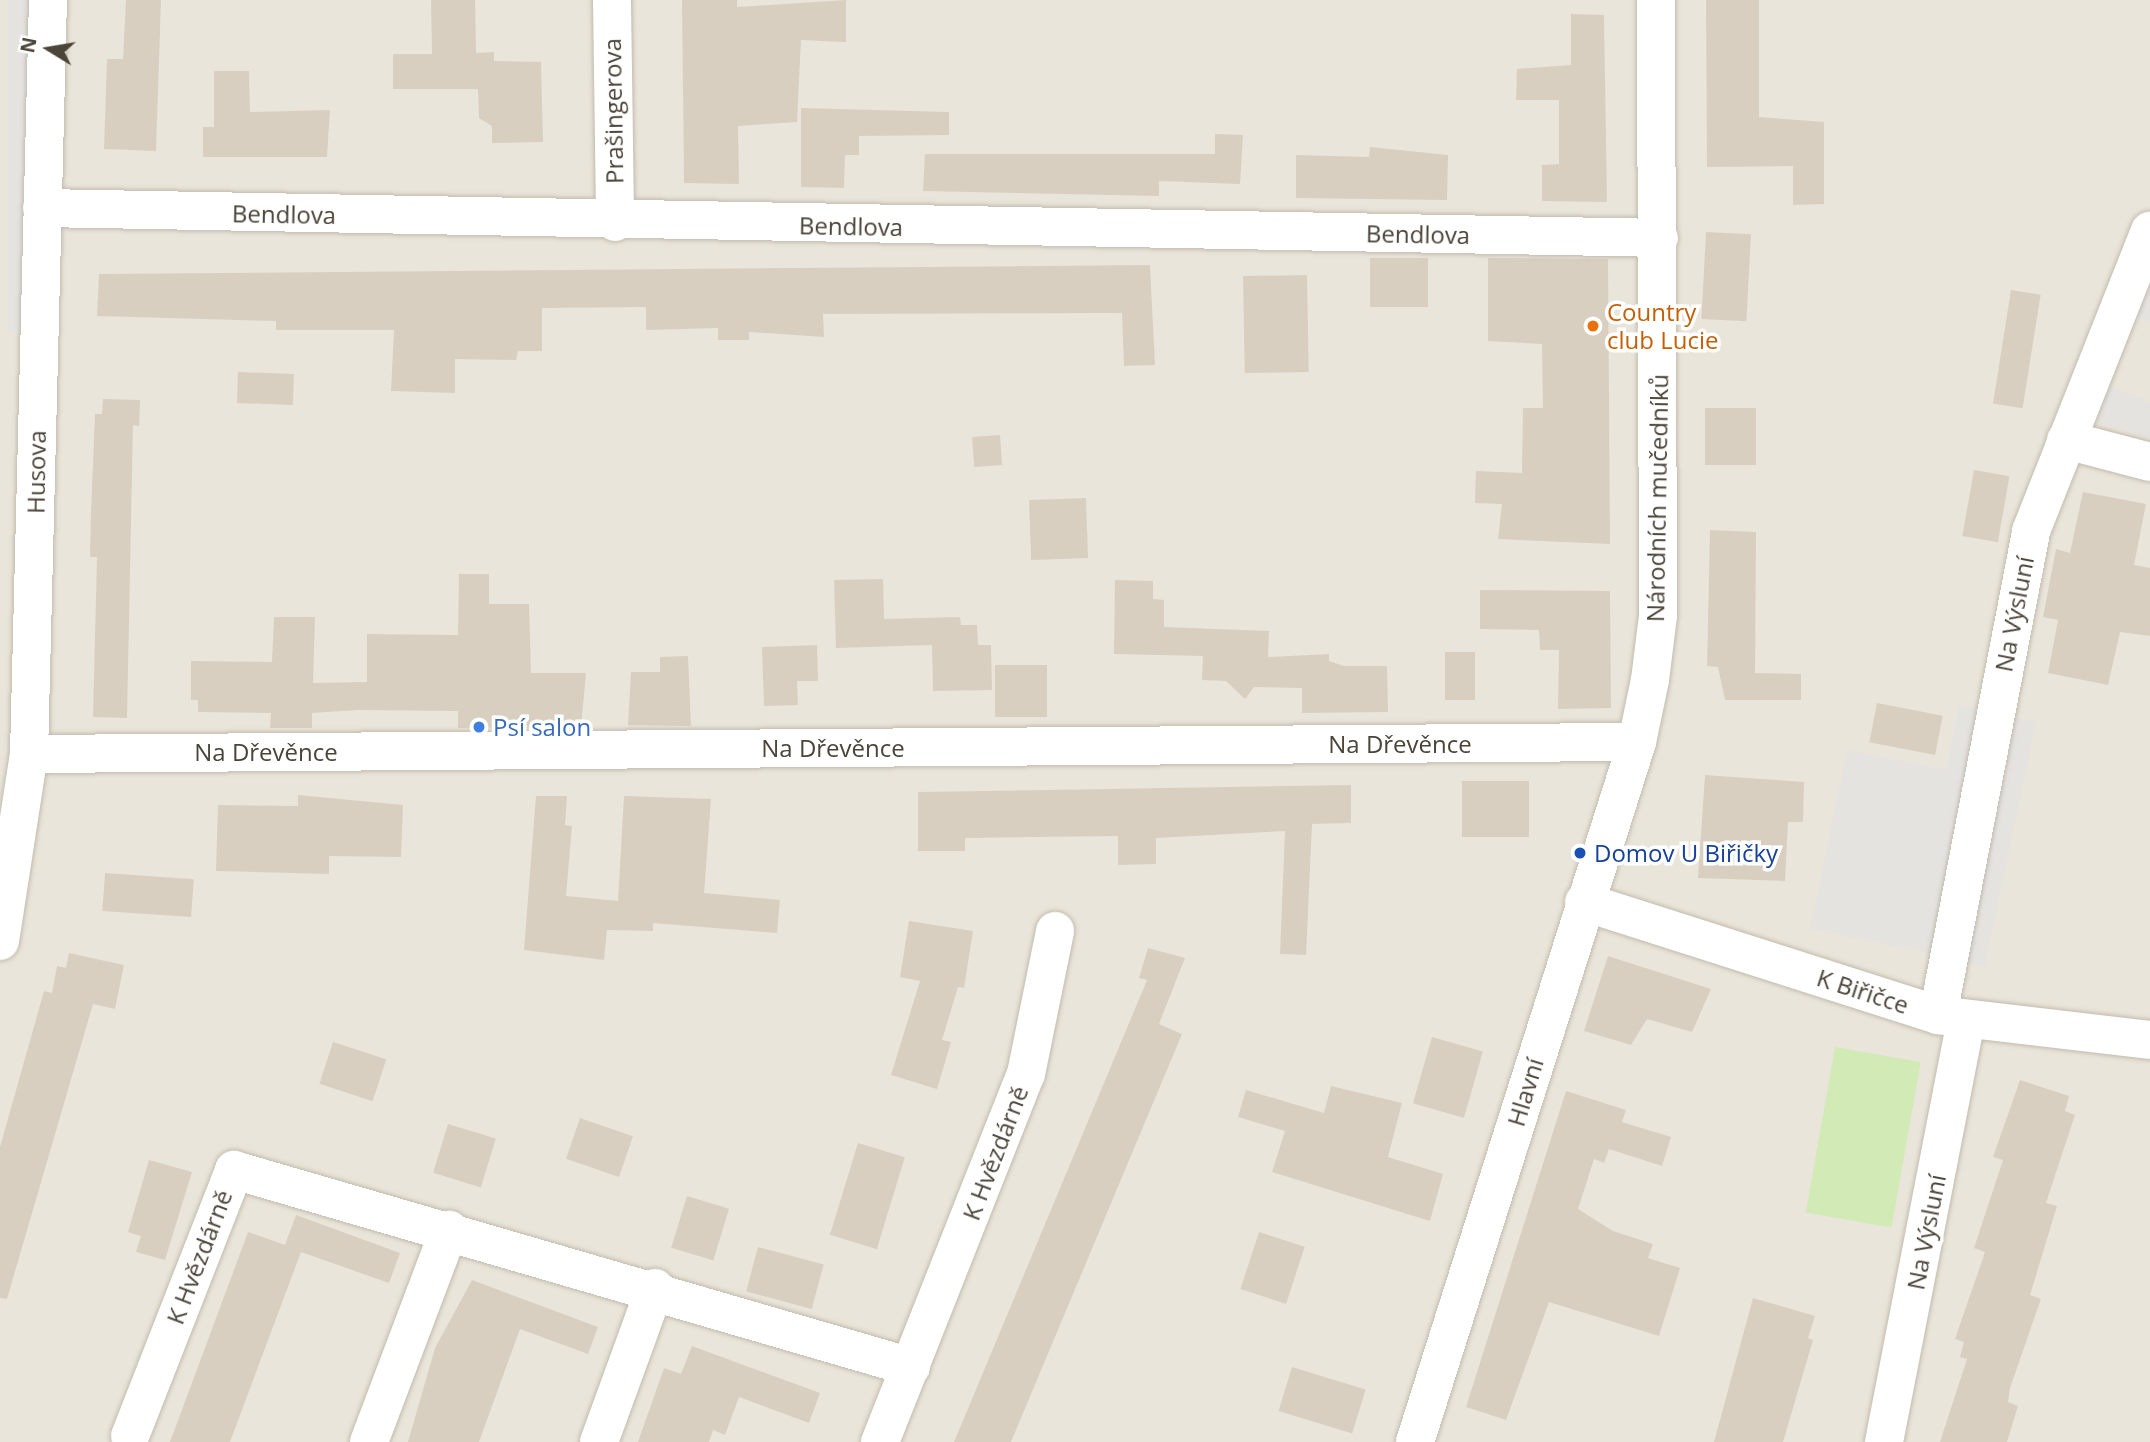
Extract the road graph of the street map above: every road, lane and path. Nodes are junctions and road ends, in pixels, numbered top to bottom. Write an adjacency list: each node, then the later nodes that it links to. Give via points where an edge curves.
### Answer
1 (48, 0): 4 (street, Husova)
2 (612, 0): 5 (street, Prašingerova)
3 (1656, 0): 7 (street, Národních mučedníků)
4 (42, 208): 5 (street, Bendlova); 11 (street, Husova)
5 (615, 222): 7 (street, Bendlova)
6 (2150, 231): 8 (street, Na Výsluní)
7 (1659, 238): 10 (street, Národních mučedníků, via 1658,615)
8 (2066, 440): 9 (street); 15 (street, Na Výsluní, via 2031,531 1996,698)
9 (2150, 461)
10 (1637, 742): 11 (street, Na Dřevěnce); 12 (street, Hlavní)
11 (29, 754): 14 (street, Husova)
12 (1584, 902): 15 (street, K Biřičce); 24 (street, Hlavní)
13 (1055, 931): 19 (street, K Hvězdárně, via 1026,1074)
14 (0, 941)
15 (1952, 1018): 16 (street, K Biřičce); 25 (street, Na Výsluní)
16 (2150, 1040)
17 (449, 1230): 18 (street, K Hvězdárně); 20 (street, K Hvězdárně, via 233,1170); 21 (street)
18 (654, 1288): 19 (street, K Hvězdárně); 22 (street)
19 (911, 1367): 23 (street, K Hvězdárně)
20 (130, 1436)
21 (369, 1442)
22 (599, 1442)
23 (880, 1442)
24 (1415, 1442)
25 (1884, 1442)

